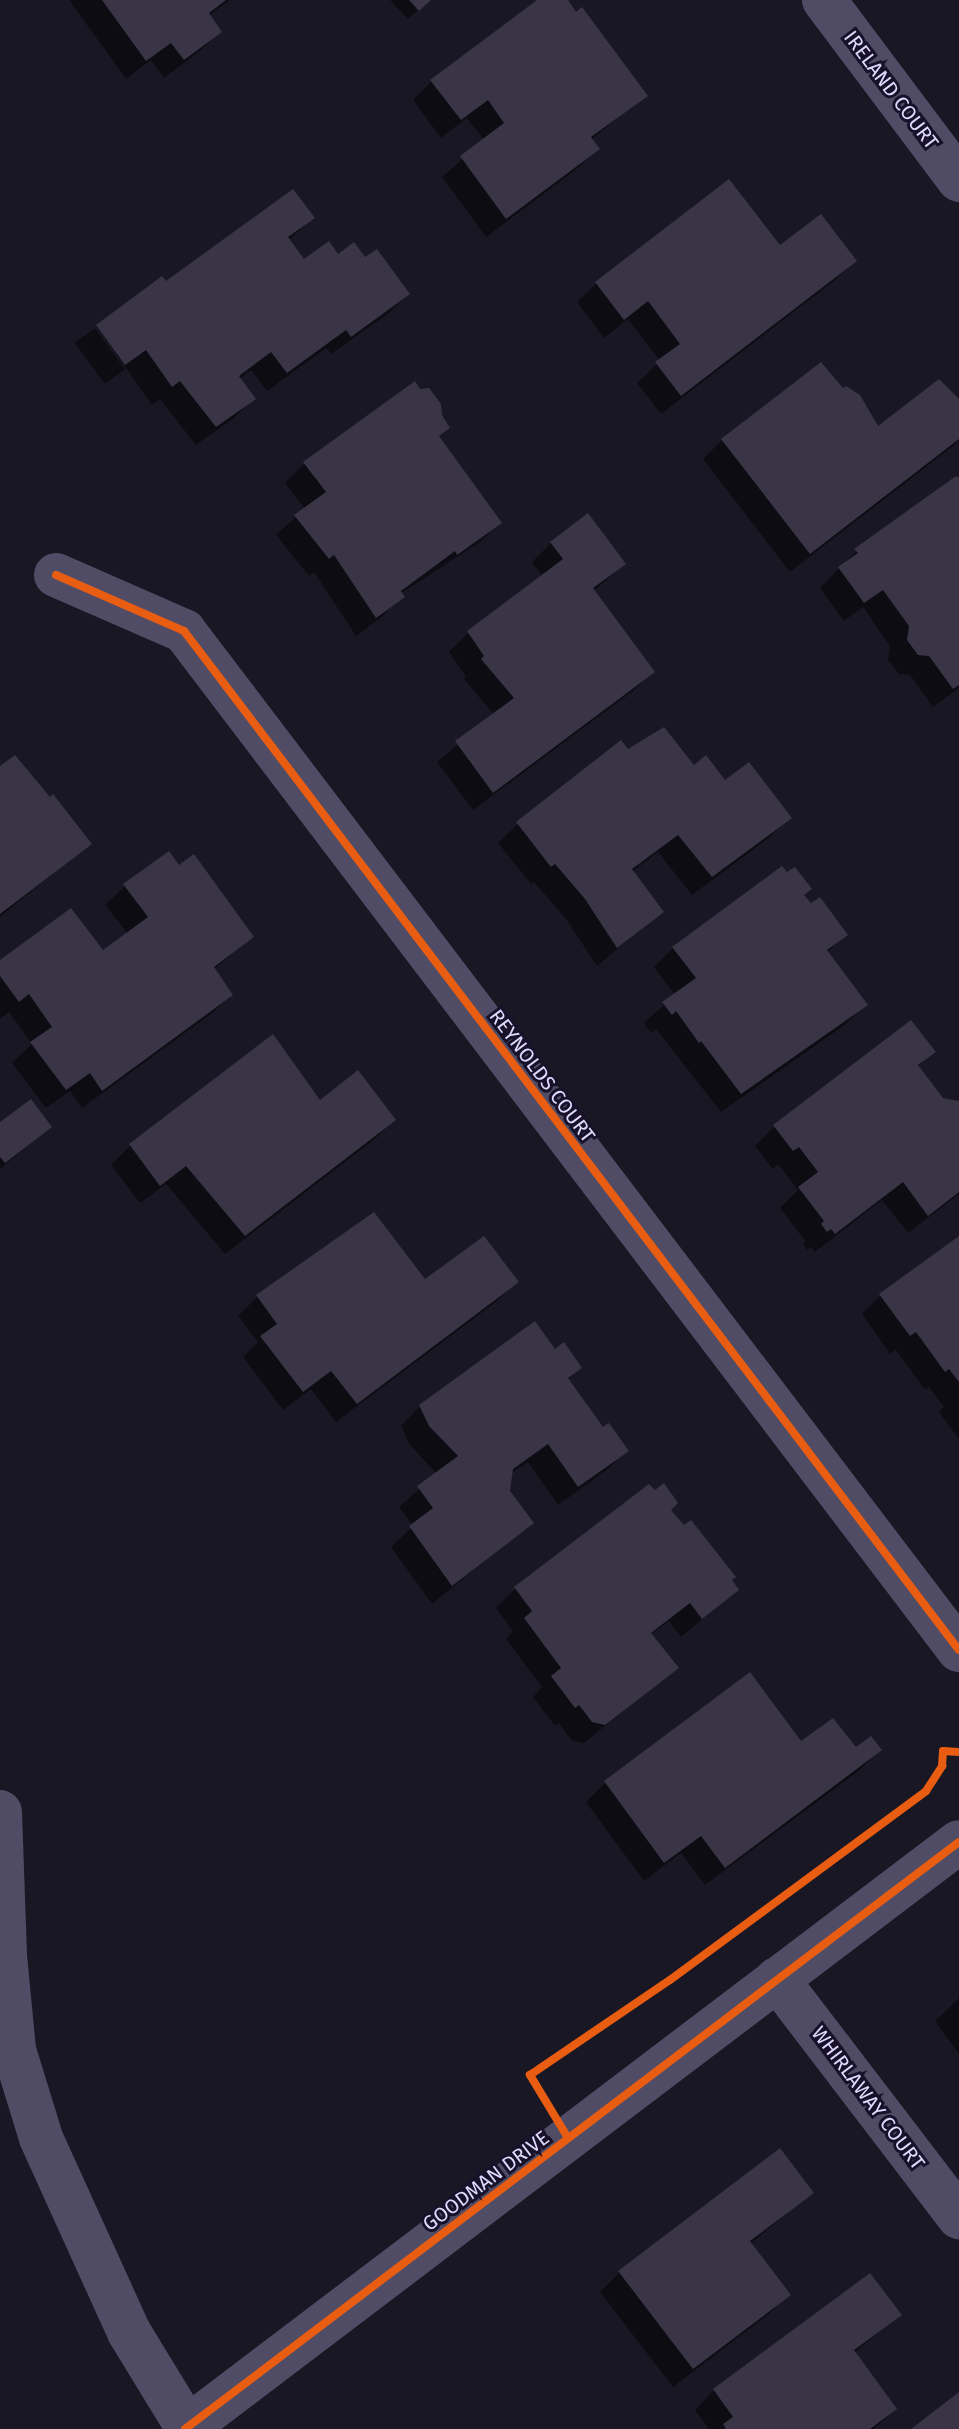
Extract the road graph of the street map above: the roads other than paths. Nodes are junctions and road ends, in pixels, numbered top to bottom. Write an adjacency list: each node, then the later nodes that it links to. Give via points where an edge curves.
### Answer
1 (824, 0): 2 (street, IRELAND COURT)
2 (959, 180)
3 (56, 575): 4 (street, REYNOLDS COURT, via 184,631)
4 (959, 1650)
5 (0, 1812): 9 (street, via 5,1956 19,2065 41,2138 129,2332)
6 (959, 1842): 7 (street, GOODMAN DRIVE)
7 (777, 1979): 8 (street, WHIRLAWAY COURT); 9 (street, GOODMAN DRIVE)
8 (959, 2217)
9 (186, 2428)

